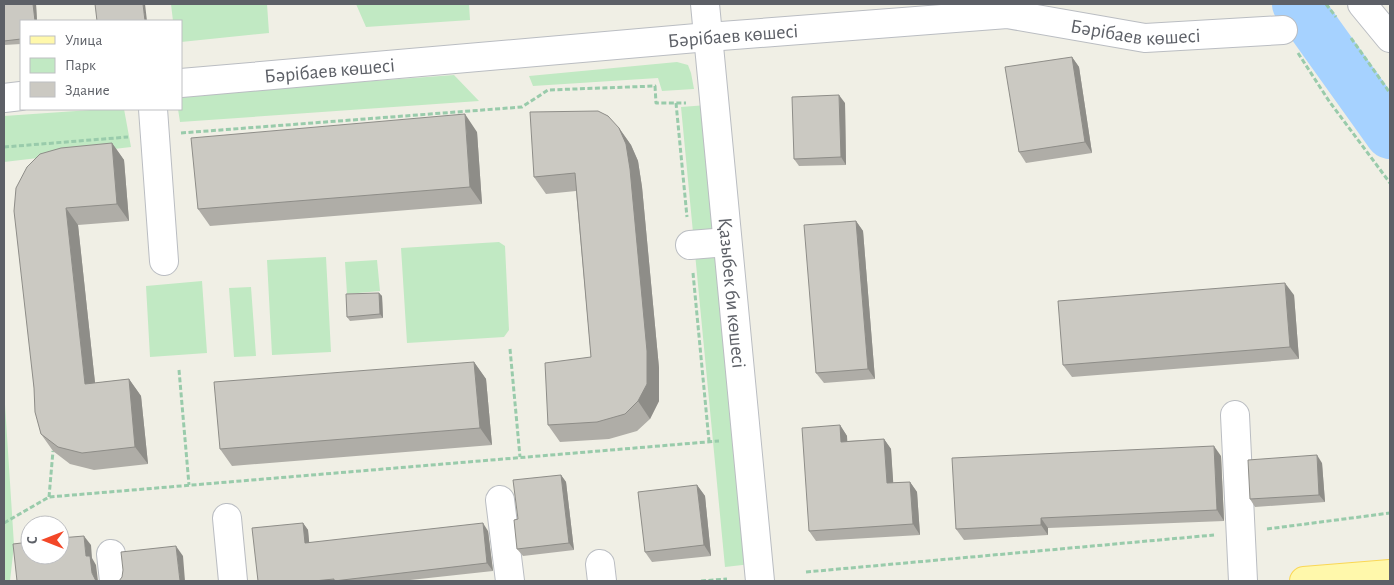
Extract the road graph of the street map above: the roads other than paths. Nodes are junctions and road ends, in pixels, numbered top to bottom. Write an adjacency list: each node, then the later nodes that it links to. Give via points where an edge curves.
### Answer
1 (706, 4): 4 (street, Қазыбек би көшесі)
2 (1362, 4): 5 (street)
3 (1283, 30): 4 (street, Бәрібаев көшесі, via 1145,38 1007,14)
4 (708, 37): 6 (street, Бәрібаев көшесі); 10 (street, Қазыбек би көшесі)
5 (1390, 38)
6 (182, 83)
7 (20, 96): 8 (street)
8 (4, 98)
9 (154, 122): 12 (street)
10 (727, 242): 11 (street); 21 (street, Қазыбек би көшесі)
11 (690, 245)
12 (164, 261)
13 (1235, 415): 22 (street)
14 (500, 500): 20 (street)
15 (227, 518): 19 (street)
16 (111, 554): 18 (street)
17 (1390, 574): 24 (main road)
18 (114, 581)
19 (233, 581)
20 (510, 581)
21 (760, 581)
22 (1243, 581)
23 (1304, 581): 24 (main road)
24 (1311, 581)

